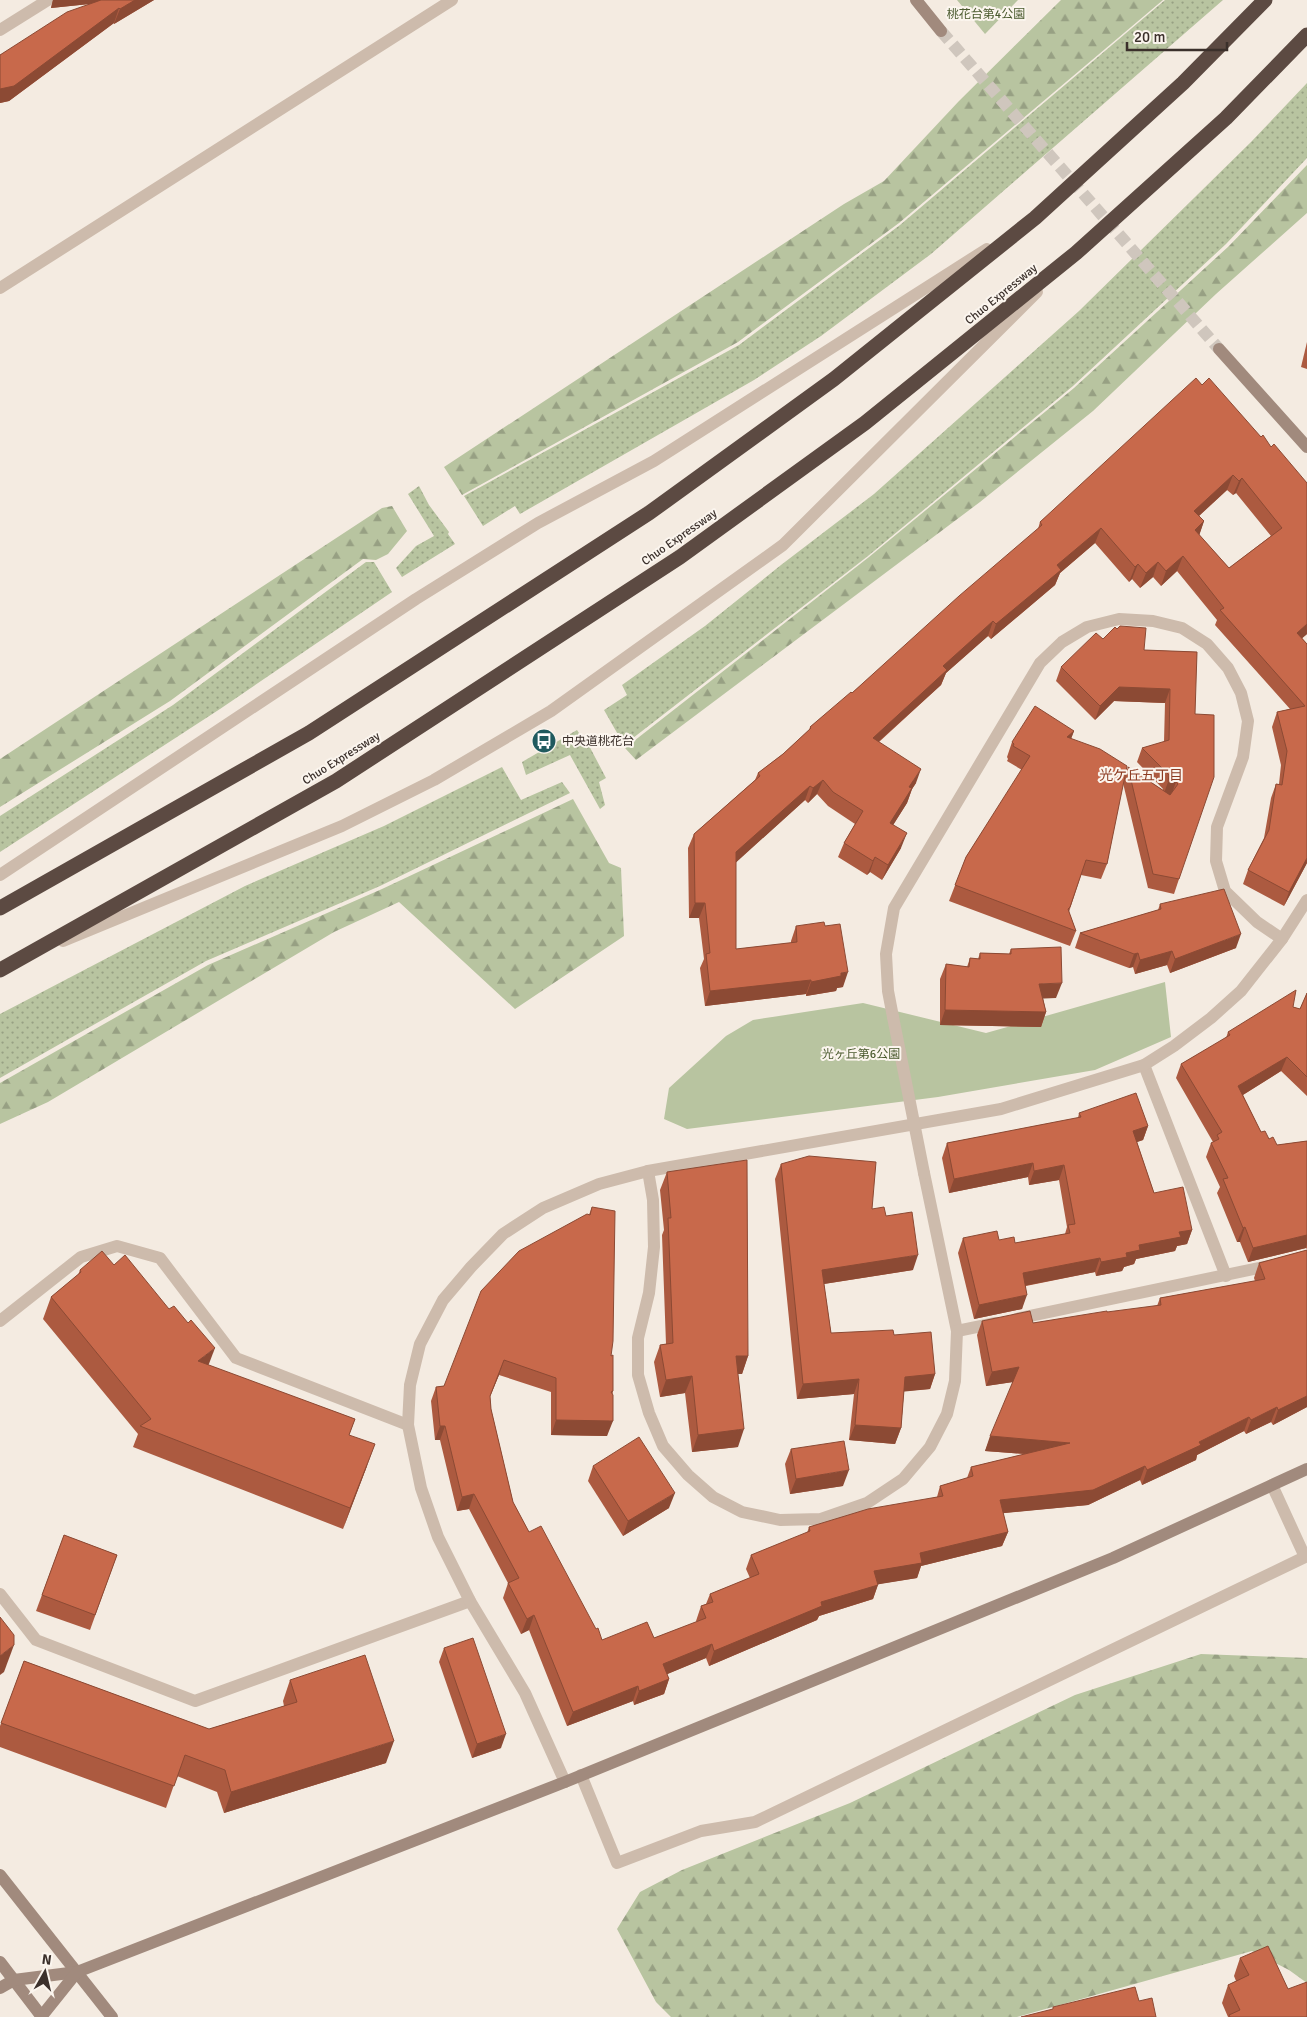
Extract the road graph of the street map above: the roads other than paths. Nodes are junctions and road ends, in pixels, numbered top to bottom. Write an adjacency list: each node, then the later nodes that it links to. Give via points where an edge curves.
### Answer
1 (48, 0): 5 (street)
2 (452, 0): 10 (street)
3 (916, 0): 6 (street)
4 (1265, 0): 8 (highway, via 1183,83)
5 (1, 26)
6 (941, 31)
7 (1307, 35): 9 (highway, Chuo Expressway, via 1226,118)
8 (1035, 218): 13 (street, via 654,461 538,523 416,599); 15 (highway, via 834,379 649,512 309,733)
9 (1076, 253): 17 (highway, Chuo Expressway, via 866,423 680,557 336,781); 17 (street, via 783,545 551,711 434,780 342,826)
10 (0, 288)
11 (1219, 349): 12 (street)
12 (1307, 447)
13 (0, 875)
14 (1307, 900): 16 (street)
15 (0, 908)
16 (1282, 939): 19 (street, via 1241,991 1211,1018); 24 (street, bridge, via 1257,922 1226,891 1216,861 1217,827 1243,757 1248,721 1241,693 1228,668 1207,644 1182,628 1153,622 1119,619 1087,627 1062,642 1040,663 894,908 886,954 888,991)
17 (32, 954): 18 (highway, Chuo Expressway)
18 (0, 970)
19 (1144, 1065): 20 (street, via 1001,1110); 22 (street)
20 (648, 1171): 24 (street, via 653,1200 654,1247 638,1338 638,1375 663,1446 688,1476 728,1505 742,1512 780,1520 821,1519 867,1503 903,1479 930,1447 947,1414 955,1381); 25 (street, via 599,1184 543,1208 503,1234 470,1266 443,1300 420,1344 410,1385)
21 (1284, 1262): 22 (street)
22 (1226, 1276): 24 (street)
23 (0, 1321): 25 (street, via 82,1257 117,1246 160,1258 236,1358)
24 (957, 1331)
25 (408, 1426): 29 (street, via 421,1488 438,1538)
26 (1307, 1468): 27 (street)
27 (1272, 1485): 30 (street, via 1113,1558); 30 (street, via 1305,1557 755,1822 701,1831 617,1863)
28 (0, 1594): 29 (street, via 36,1640 195,1701)
29 (470, 1601): 31 (street, via 525,1693)
30 (581, 1775): 31 (street)
31 (565, 1782): 34 (street)
32 (0, 1875): 34 (street)
33 (0, 1962): 35 (street)
34 (78, 1972): 35 (street); 37 (street); 38 (street)
35 (14, 1980): 36 (street); 37 (street)
36 (0, 1988)
37 (42, 2017)
38 (112, 2017)

